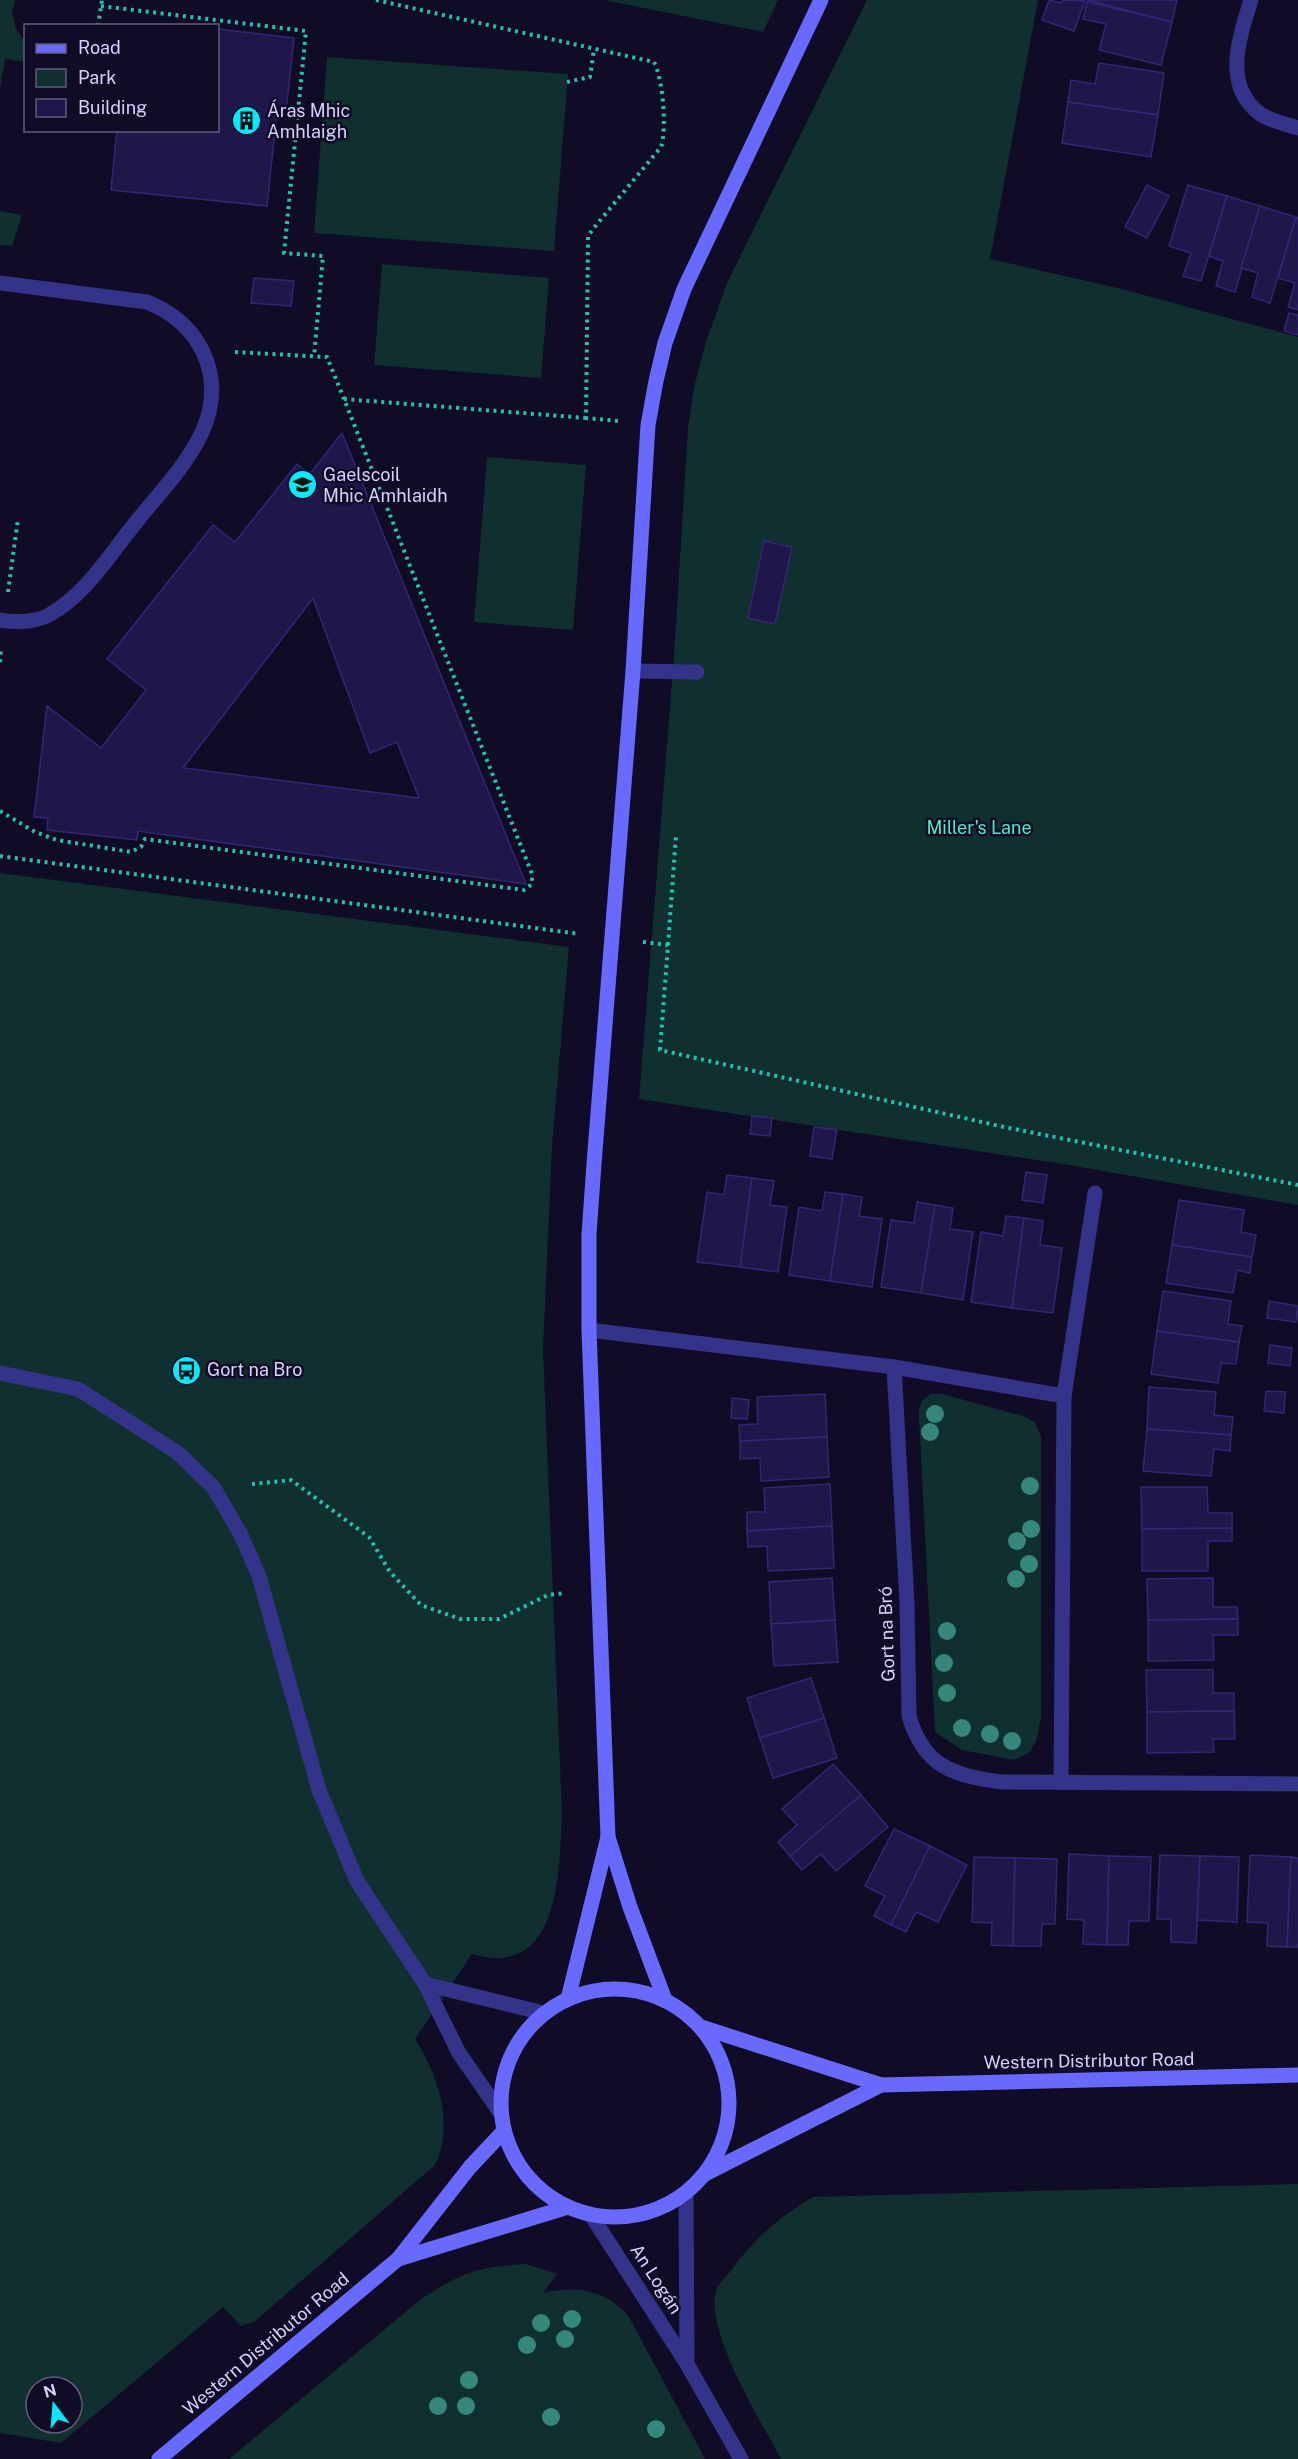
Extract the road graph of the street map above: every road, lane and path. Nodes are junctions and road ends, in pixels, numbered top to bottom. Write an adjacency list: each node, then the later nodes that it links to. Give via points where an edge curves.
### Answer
1 (102, 0): 5 (path)
2 (376, 0): 7 (path)
3 (821, 0): 17 (street, via 692,270 665,344 648,425)
4 (1251, 0): 9 (street, via 1236,51 1240,86 1259,113)
5 (101, 6): 6 (path); 12 (path, via 306,31 284,253 323,256)
6 (98, 24)
7 (594, 49): 8 (path, via 590,77); 14 (path, via 654,62 665,136 661,147 588,236)
8 (567, 82)
9 (1298, 128)
10 (0, 284): 16 (street, via 147,302 164,309 197,339 210,366 214,396 207,426 187,458 80,592 47,616 28,621)
11 (234, 352): 12 (path)
12 (314, 357): 13 (path, via 327,357)
13 (344, 399): 14 (path); 19 (path, via 532,874 532,884 524,890 145,839 141,847 131,852 57,840)
14 (586, 418): 15 (path)
15 (621, 421)
16 (0, 620)
17 (633, 671): 18 (street); 27 (street, via 589,1234)
18 (697, 672)
19 (0, 811)
20 (676, 836): 24 (path)
21 (0, 856): 22 (path)
22 (579, 934)
23 (633, 942): 24 (path)
24 (668, 945): 25 (path, via 660,1050 1004,1127)
25 (1298, 1185)
26 (1095, 1193): 30 (street)
27 (589, 1330): 28 (street); 35 (street)
28 (894, 1367): 30 (street); 33 (street, Gort na Bró, via 909,1716 914,1733 927,1755 958,1773 1002,1782)
29 (0, 1373): 36 (street, via 78,1389 178,1453 214,1488 260,1576 319,1790 357,1881)
30 (1064, 1396): 33 (street)
31 (252, 1484): 32 (path, via 291,1480 369,1537 390,1572 421,1605 460,1619 499,1619 548,1595)
32 (566, 1593)
33 (1061, 1782): 34 (street, Gort na Bró)
34 (1298, 1784)
35 (608, 1837): 37 (street); 38 (street)
36 (425, 1984): 39 (street); 43 (street, via 459,2053)
37 (568, 1999): 38 (street, via 592,1991 629,1989); 39 (street)
38 (665, 2000): 40 (street, via 685,2011)
39 (544, 2013): 43 (street, via 522,2036 508,2064)
40 (701, 2027): 42 (street, Western Distributor Road); 45 (street, via 719,2054 730,2100 724,2139)
41 (1298, 2075): 42 (street, Western Distributor Road)
42 (881, 2085): 45 (street, Western Distributor Road)
43 (499, 2112): 44 (street)
44 (502, 2133): 47 (street, via 519,2165 546,2193); 49 (street, Western Distributor Road, via 470,2167)
45 (705, 2174): 46 (street)
46 (686, 2193): 48 (street, via 657,2209 625,2217); 50 (street, An Logán)
47 (568, 2207): 48 (street); 49 (street, Western Distributor Road)
48 (591, 2214): 50 (street, An Logán)
49 (398, 2259): 51 (street, Western Distributor Road)
50 (687, 2364): 52 (street, An Logán)
51 (159, 2459)
52 (741, 2459)

